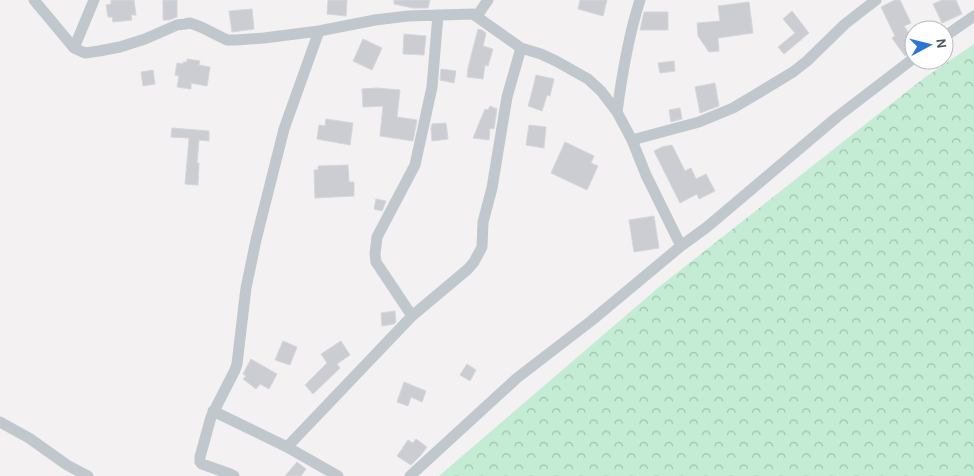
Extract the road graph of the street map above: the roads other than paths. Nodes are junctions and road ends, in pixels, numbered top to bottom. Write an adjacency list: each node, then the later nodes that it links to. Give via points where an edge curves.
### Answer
1 (34, 0): 11 (street)
2 (94, 0): 11 (street)
3 (488, 0): 7 (street)
4 (640, 0): 14 (street, via 632,25)
5 (876, 0): 15 (street, via 793,72 755,96 700,122)
6 (438, 15): 7 (street); 10 (street, via 374,20); 17 (street, via 432,87 415,165 377,237 374,254)
7 (477, 16): 12 (street)
8 (974, 16): 9 (street)
9 (954, 30)
10 (319, 31): 11 (street, via 227,40 190,23 120,47 85,53); 18 (street, via 284,129 256,240 246,288 237,364)
11 (74, 48)
12 (521, 48): 14 (street, via 541,54 588,79); 17 (street, via 507,97 483,222 482,247 468,269)
13 (904, 66): 16 (street)
14 (617, 112): 15 (street)
15 (632, 140): 16 (street)
16 (680, 246): 24 (street, via 517,378)
17 (412, 316): 20 (street)
18 (214, 411): 20 (street); 22 (street, via 200,462)
19 (0, 422): 21 (street)
20 (287, 447): 23 (street)
21 (88, 476)
22 (234, 476)
23 (338, 476)
24 (410, 476)

